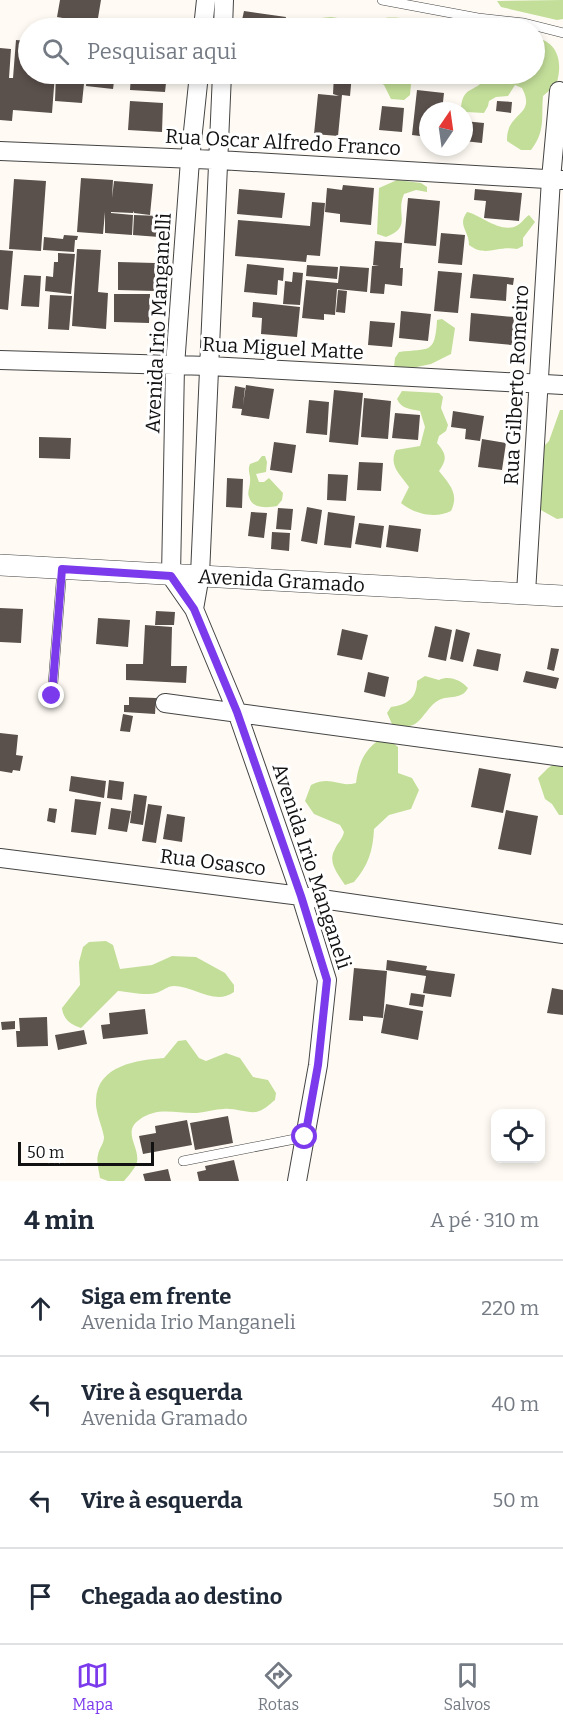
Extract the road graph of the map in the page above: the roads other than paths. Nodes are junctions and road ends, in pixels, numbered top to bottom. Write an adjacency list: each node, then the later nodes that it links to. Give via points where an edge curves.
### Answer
1 (206, 0): 4 (street)
2 (224, 0): 5 (street)
3 (382, 0): 6 (lane)
4 (204, 18)
5 (223, 18)
6 (478, 18)
7 (545, 28): 8 (lane)
8 (563, 33)
9 (198, 84): 13 (street, Avenida Irio Manganelli)
10 (222, 84): 14 (street)
11 (559, 91): 15 (street, Rua Gilberto Romeiro)
12 (0, 151): 13 (street, Rua Oscar Alfredo Franco)
13 (190, 160): 14 (street, Rua Oscar Alfredo Franco); 17 (street, Avenida Irio Manganelli)
14 (219, 160): 15 (street, Rua Oscar Alfredo Franco); 18 (street)
15 (557, 179): 19 (street, Rua Gilberto Romeiro)
16 (0, 360): 17 (street, Rua Miguel Matte)
17 (175, 366): 18 (street, Rua Miguel Matte); 24 (street, Avenida Irio Manganelli)
18 (208, 366): 19 (street, Rua Miguel Matte); 23 (street)
19 (539, 384): 20 (street, Rua Miguel Matte); 25 (street, Rua Gilberto Romeiro)
20 (563, 386)
21 (0, 565): 22 (street, Avenida Gramado)
22 (62, 569): 24 (street, Avenida Gramado); 28 (lane)
23 (200, 575): 24 (street, Avenida Gramado); 25 (street, Avenida Gramado); 27 (street)
24 (171, 576): 27 (street, Avenida Irio Manganeli)
25 (526, 593): 26 (street, Avenida Gramado)
26 (563, 596)
27 (194, 609): 30 (street, Avenida Irio Manganeli)
28 (52, 696)
29 (165, 704): 30 (street)
30 (237, 712): 31 (street); 33 (street, Avenida Irio Manganeli)
31 (563, 757)
32 (0, 858): 33 (street, Rua Osasco)
33 (301, 896): 34 (street, Rua Osasco); 35 (street, Avenida Irio Manganeli, via 327,980)
34 (563, 934)
35 (305, 1137): 36 (lane); 37 (street, Avenida Irio Manganeli)
36 (183, 1161)
37 (297, 1181)

